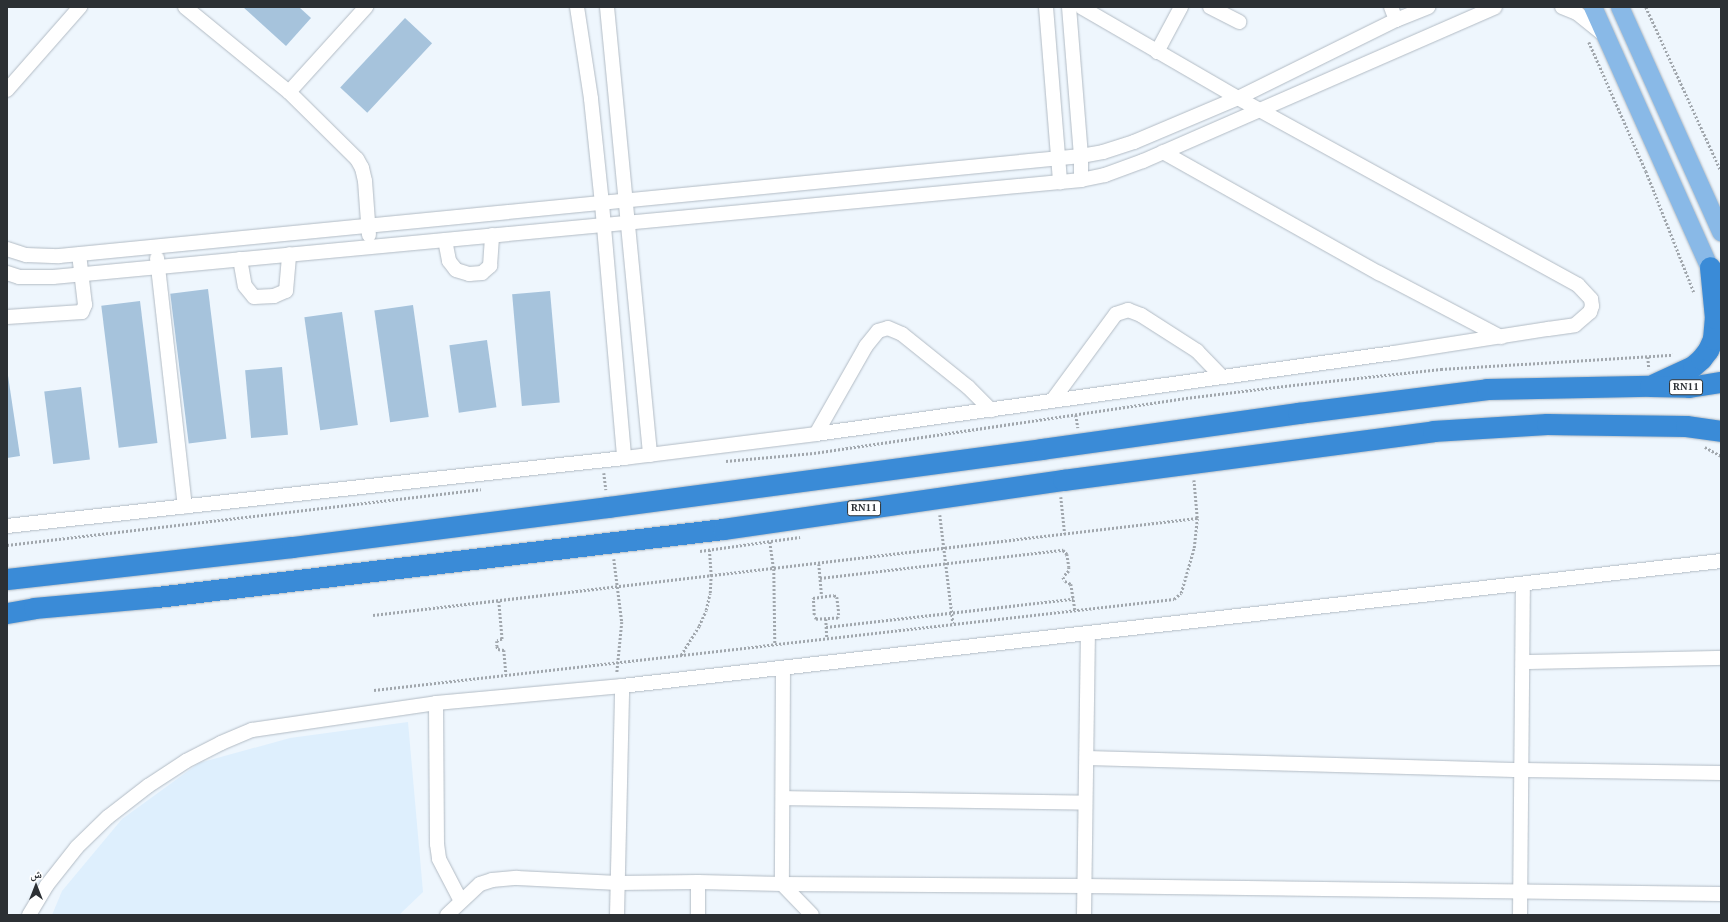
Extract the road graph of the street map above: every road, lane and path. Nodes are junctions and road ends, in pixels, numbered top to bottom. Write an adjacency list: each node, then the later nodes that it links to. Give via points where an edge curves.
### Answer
1 (80, 7): 22 (street)
2 (185, 7): 23 (street)
3 (366, 7): 23 (street)
4 (577, 7): 33 (street, via 591,99)
5 (607, 7): 32 (street)
6 (1046, 7): 28 (street)
7 (1069, 7): 27 (street)
8 (1080, 7): 21 (street)
9 (1181, 7): 21 (street)
10 (1210, 7): 18 (street)
11 (1429, 7): 17 (street)
12 (1495, 7): 25 (street)
13 (1562, 7): 19 (street, via 1577,13)
14 (1593, 7): 19 (main road)
15 (1620, 7): 37 (main road)
16 (1646, 7): 29 (path)
17 (1393, 13): 24 (street)
18 (1239, 22)
19 (1607, 37): 47 (main road)
20 (1588, 39): 51 (path, via 1646,171)
21 (1157, 52): 24 (street)
22 (7, 90)
23 (289, 92): 36 (street, via 357,158 365,181)
24 (1238, 98): 25 (street); 27 (street, via 1134,142)
25 (1262, 110): 26 (street); 53 (street, via 1549,267 1578,285 1591,299 1590,312 1576,325)
26 (1163, 152): 30 (street, via 1126,168); 53 (street, via 1379,273)
27 (1081, 156): 28 (street); 30 (street)
28 (1059, 159): 31 (street); 32 (street)
29 (1721, 171)
30 (1081, 180): 31 (street)
31 (1060, 182): 34 (street)
32 (626, 202): 33 (street); 34 (street)
33 (602, 204): 35 (street); 36 (street)
34 (628, 222): 35 (street); 61 (street)
35 (604, 224): 38 (street); 62 (street)
36 (368, 226): 40 (street); 41 (street)
37 (1721, 232)
38 (492, 235): 39 (street); 39 (street, via 490,266 482,273 469,274 456,270 449,261)
39 (444, 240): 41 (street)
40 (156, 246): 43 (street); 46 (street)
41 (370, 247): 44 (street)
42 (7, 249): 43 (street, via 26,255)
43 (79, 254): 49 (street)
44 (289, 254): 45 (street); 45 (street, via 286,291 274,296 254,297 245,286)
45 (240, 259): 46 (street)
46 (159, 267): 49 (street); 65 (street)
47 (1710, 267): 50 (main road); 56 (highway, via 1715,318 1713,340 1708,350 1693,366)
48 (7, 273): 49 (street, via 35,278)
49 (81, 274): 52 (street, via 85,305 82,312)
50 (1721, 292)
51 (1696, 297)
52 (7, 317)
53 (1500, 337): 54 (street)
54 (1222, 377): 57 (street); 57 (street, via 1197,351 1141,315 1128,310 1116,314)
55 (1721, 382): 56 (highway, RN11, via 1689,387)
56 (1650, 386): 66 (highway, RN11, via 1487,389)
57 (1052, 401): 58 (street)
58 (991, 410): 60 (street); 60 (street, via 968,387 902,334 888,328 878,331 866,346)
59 (1721, 431): 70 (highway, RN11, via 1686,426 1547,424 1433,431)
60 (816, 434): 61 (street)
61 (650, 454): 62 (street)
62 (624, 458): 63 (street)
63 (602, 461): 65 (street); 66 (path)
64 (1194, 480): 68 (path)
65 (186, 506): 69 (street)
66 (608, 507): 80 (highway, RN11, via 300,546)
67 (940, 514): 72 (path)
68 (1197, 518): 72 (path); 86 (path, via 1191,562 1177,598)
69 (7, 526)
70 (612, 542): 82 (path); 87 (highway, RN11)
71 (770, 542): 77 (path)
72 (944, 549): 75 (path); 76 (path)
73 (709, 550): 78 (path)
74 (1721, 561): 81 (street)
75 (819, 564): 77 (path); 79 (path)
76 (946, 564): 79 (path); 84 (path, via 1065,550 1069,569 1063,577 1065,582 1071,584); 88 (path)
77 (774, 569): 78 (path); 95 (path)
78 (711, 576): 82 (path); 96 (path, via 706,610)
79 (820, 578): 83 (path)
80 (7, 579)
81 (1523, 584): 93 (street); 98 (street)
82 (618, 587): 85 (path); 99 (path, via 622,622)
83 (822, 596): 90 (path, via 812,599 814,616 817,620); 90 (path, via 837,597 838,616)
84 (1074, 599): 86 (path); 88 (path)
85 (499, 601): 89 (path); 101 (path, via 502,639 497,641 497,646 498,649 504,650)
86 (1075, 610): 91 (path)
87 (7, 613)
88 (952, 613): 91 (path); 92 (path)
89 (374, 616)
90 (826, 619): 92 (path)
91 (953, 623): 94 (path)
92 (826, 627): 94 (path)
93 (1088, 633): 100 (street); 105 (street)
94 (827, 638): 95 (path)
95 (776, 644): 96 (path)
96 (681, 655): 99 (path)
97 (1721, 658): 98 (street)
98 (1524, 662): 106 (street)
99 (618, 663): 101 (path); 102 (path)
100 (783, 668): 102 (street); 108 (street)
101 (506, 675): 103 (path)
102 (618, 687): 104 (street); 111 (street)
103 (374, 690)
104 (436, 703): 116 (street, via 437,844 439,859); 117 (street, via 252,730 186,761 108,817 77,847 47,885)
105 (1087, 758): 106 (street); 109 (street)
106 (1523, 770): 107 (street); 114 (street)
107 (1721, 773)
108 (783, 798): 109 (street); 112 (street)
109 (1085, 803): 113 (street)
110 (698, 882): 111 (street); 112 (street); 120 (street)
111 (618, 883): 116 (street, via 517,878 492,880 480,884); 119 (street)
112 (782, 884): 113 (street); 121 (street)
113 (1085, 886): 114 (street); 122 (street)
114 (1520, 893): 115 (street); 123 (street)
115 (1721, 894)
116 (461, 901): 118 (street)
117 (29, 915)
118 (447, 915)
119 (617, 915)
120 (698, 915)
121 (812, 915)
122 (1084, 915)
123 (1520, 915)

